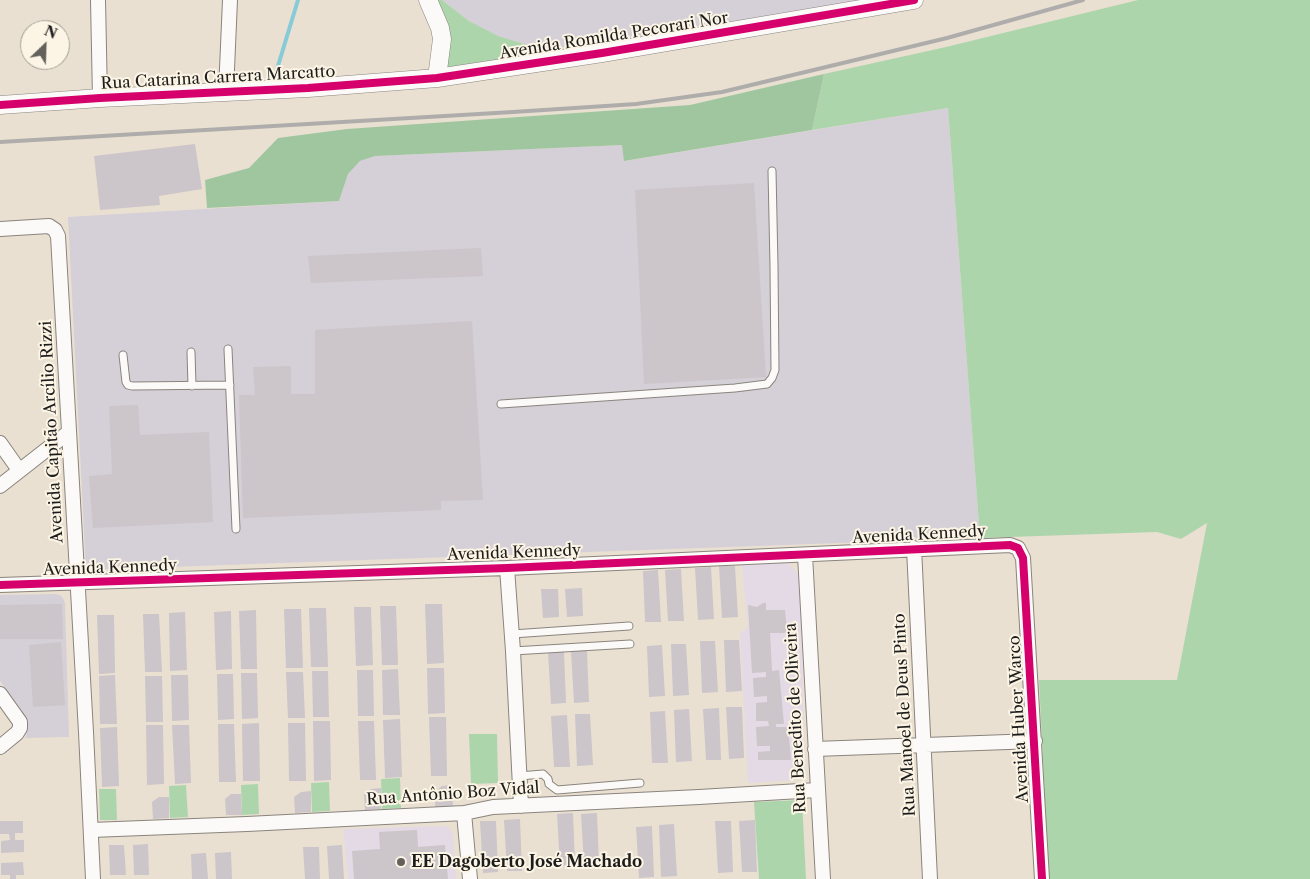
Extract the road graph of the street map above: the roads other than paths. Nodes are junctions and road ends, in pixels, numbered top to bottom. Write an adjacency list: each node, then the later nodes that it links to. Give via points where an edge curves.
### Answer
1 (98, 0): 8 (street)
2 (230, 0): 7 (street)
3 (428, 0): 6 (street, via 442,38)
4 (914, 0): 5 (street, Avenida Romilda Pecorari Nor)
5 (885, 2): 6 (street, Avenida Romilda Pecorari Nor, via 602,53)
6 (437, 78): 7 (street, Rua Catarina Carrera Marcatto)
7 (226, 92): 8 (street, Rua Catarina Carrera Marcatto)
8 (100, 98): 9 (street, Rua Catarina Carrera Marcatto)
9 (0, 105)
10 (772, 171): 17 (lane, via 775,370 767,384)
11 (0, 229): 18 (street, Avenida Capitão Arcílio Rizzi, via 49,226 58,236)
12 (228, 349): 15 (lane)
13 (191, 352): 16 (lane)
14 (124, 356): 16 (lane, via 128,385)
15 (230, 385): 16 (lane); 22 (lane)
16 (192, 386)
17 (501, 404)
18 (70, 432): 20 (street); 27 (street, Avenida Capitão Arcílio Rizzi)
19 (0, 443): 20 (street)
20 (19, 470): 21 (street)
21 (0, 486)
22 (236, 529)
23 (914, 548): 24 (street, Avenida Kennedy); 25 (street, Avenida Kennedy, via 1010,545 1018,548); 35 (street, Rua Manoel de Deus Pinto)
24 (804, 555): 26 (street, Avenida Kennedy); 37 (street, Rua Benedito de Oliveira)
25 (1023, 558): 34 (street, Avenida Huber Warco)
26 (507, 568): 27 (street, Avenida Kennedy); 30 (street)
27 (78, 582): 28 (street, Avenida Kennedy); 43 (street, Avenida Capitão Arcílio Rizzi)
28 (0, 585)
29 (629, 626): 30 (lane)
30 (512, 634): 32 (street)
31 (630, 644): 32 (lane)
32 (513, 651): 38 (street)
33 (0, 694): 36 (street, via 20,722 18,733)
34 (1035, 741): 35 (street); 48 (street, Avenida Huber Warco)
35 (924, 745): 37 (street); 47 (street, Rua Manoel de Deus Pinto)
36 (0, 746)
37 (815, 749): 40 (street, Rua Benedito de Oliveira)
38 (519, 776): 39 (lane, via 543,774 557,790); 41 (street)
39 (640, 783)
40 (817, 790): 41 (street, Rua Antônio Boz Vidal); 46 (street, Rua Benedito de Oliveira)
41 (521, 806): 42 (street, Rua Antônio Boz Vidal)
42 (464, 813): 43 (street, Rua Antônio Boz Vidal); 45 (street)
43 (91, 830): 44 (street, Avenida Capitão Arcílio Rizzi)
44 (93, 879)
45 (470, 879)
46 (822, 879)
47 (930, 879)
48 (1042, 879)

